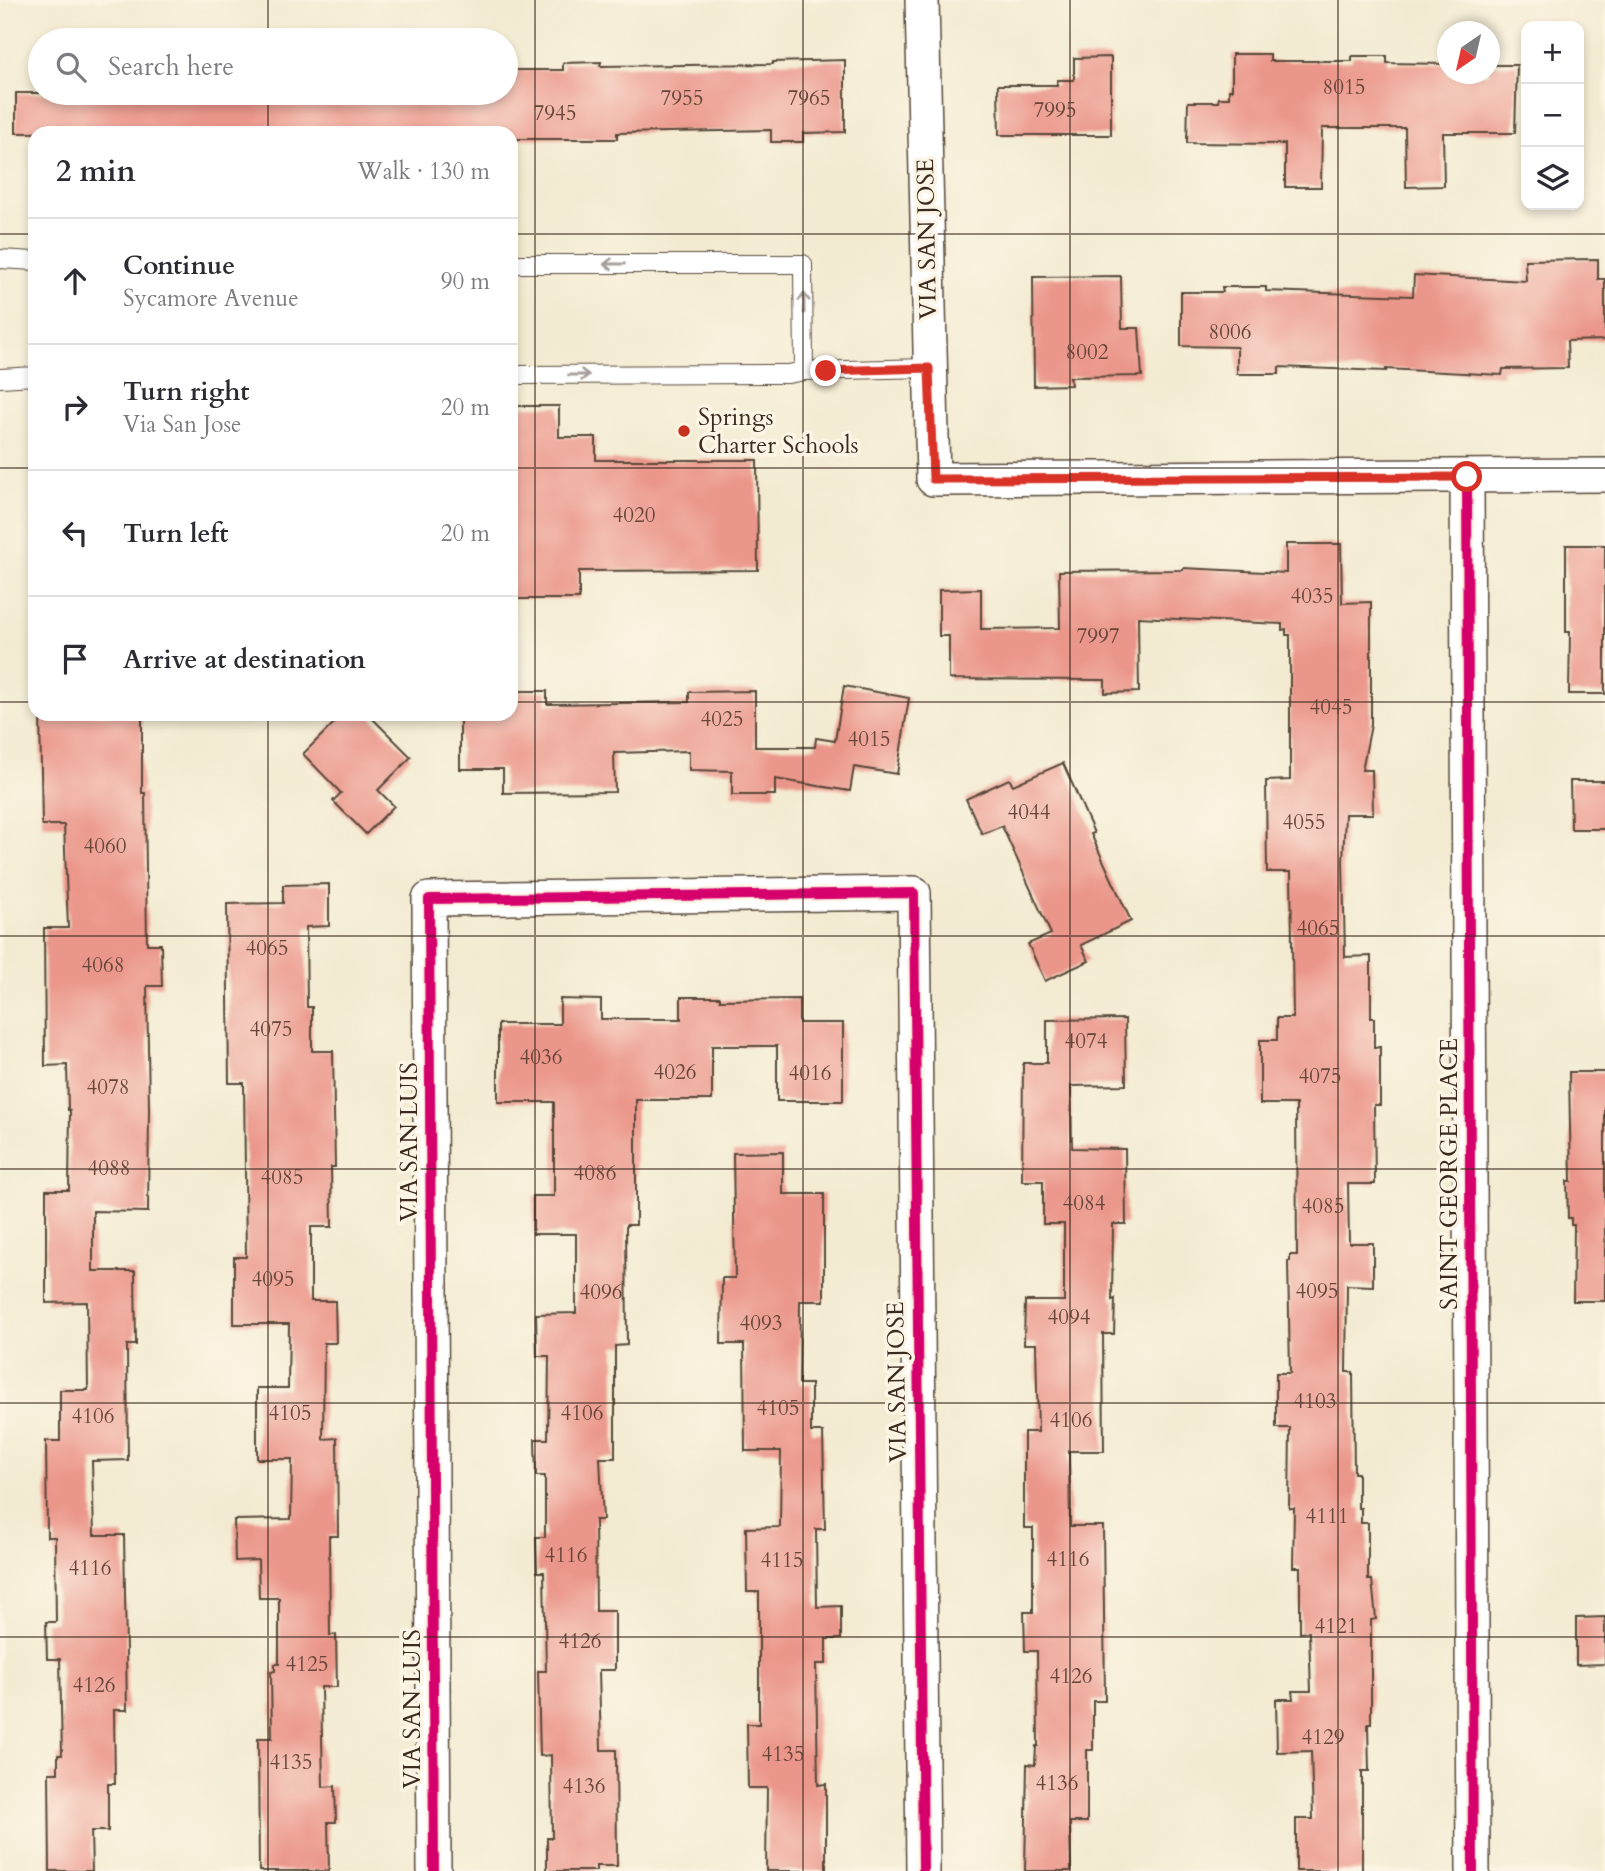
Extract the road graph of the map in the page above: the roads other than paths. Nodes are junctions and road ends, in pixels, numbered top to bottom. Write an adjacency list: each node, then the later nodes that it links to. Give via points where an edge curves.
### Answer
1 (922, 0): 5 (street, VIA SAN JOSE)
2 (0, 259): 3 (lane)
3 (28, 261)
4 (518, 264): 6 (lane, one-way to 4, via 803,264)
5 (929, 368): 6 (lane); 11 (street, VIA SAN JOSE, via 933,479)
6 (804, 371): 7 (lane, one-way to 6)
7 (518, 375)
8 (28, 376): 9 (lane)
9 (0, 378)
10 (1605, 475): 11 (street)
11 (1467, 477): 15 (street, SAINT GEORGE PLACE)
12 (914, 893): 13 (street, VIA SAN LUIS, via 429,899); 14 (street, VIA SAN JOSE)
13 (434, 1871)
14 (923, 1871)
15 (1473, 1871)

